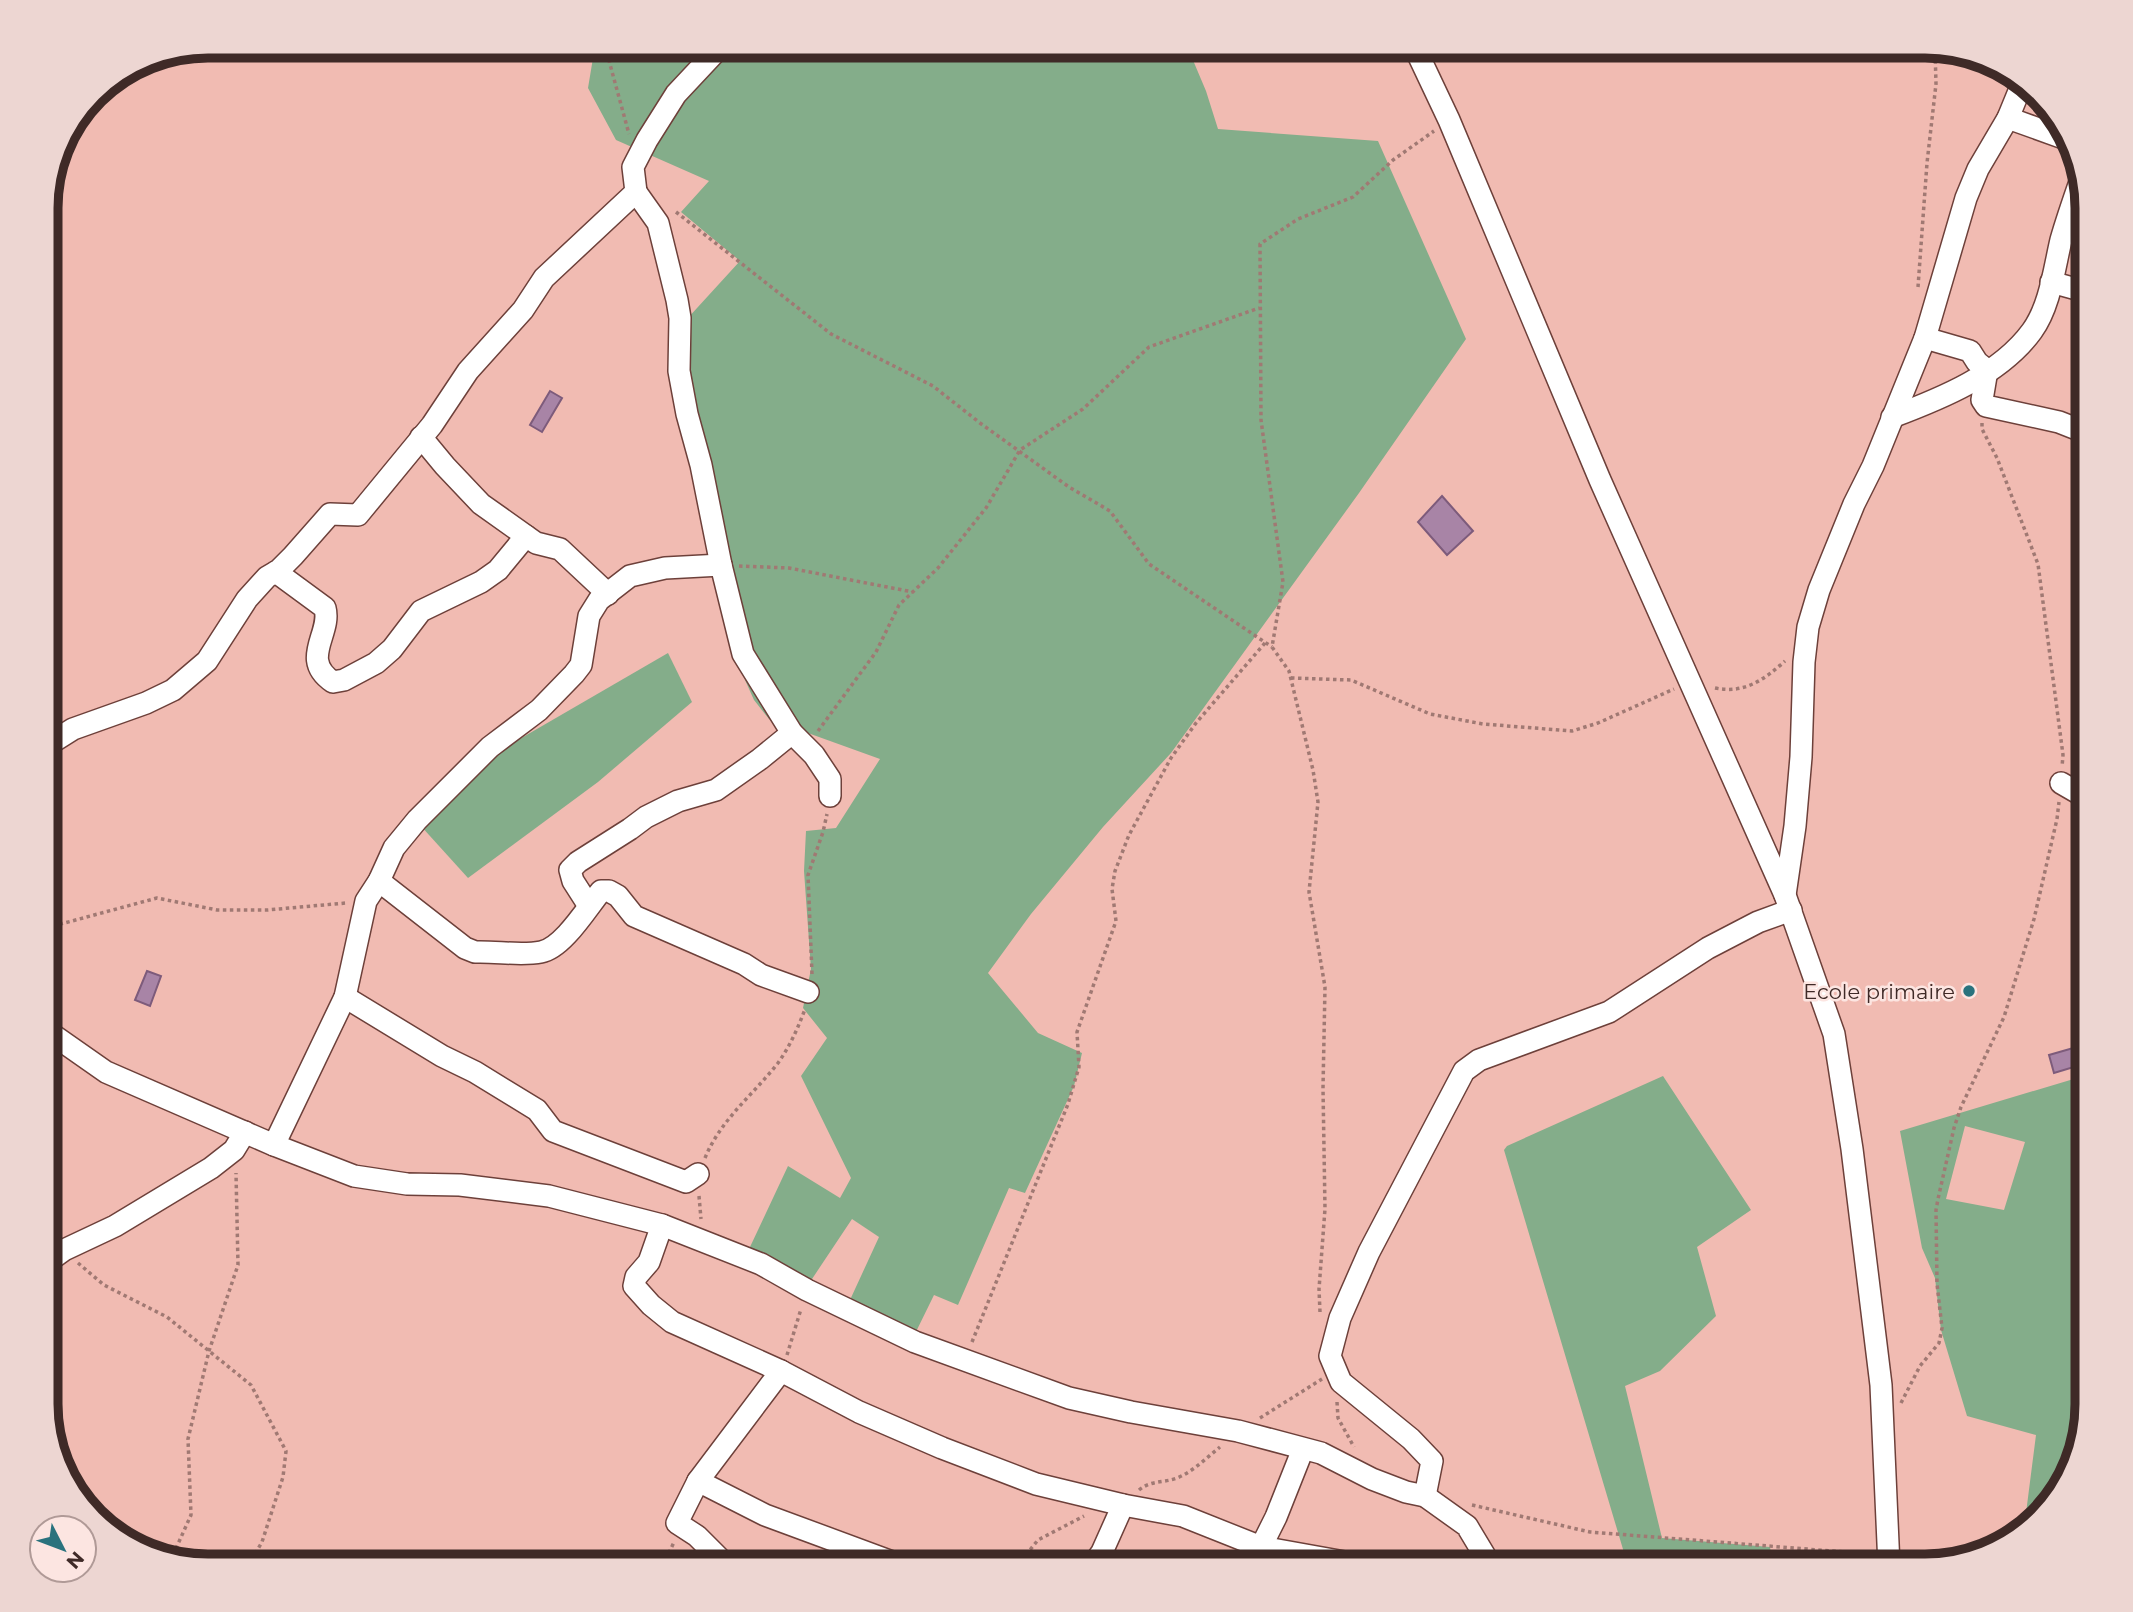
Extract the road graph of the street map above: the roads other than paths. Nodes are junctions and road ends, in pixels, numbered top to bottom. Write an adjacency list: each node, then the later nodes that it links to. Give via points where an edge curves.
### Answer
1 (710, 58): 6 (street, via 676,94 637,159 633,167)
2 (1420, 58): 25 (street)
3 (2019, 91): 4 (street)
4 (2008, 118): 5 (street); 10 (street, via 1966,198)
5 (2057, 135)
6 (636, 192): 14 (street, via 544,278); 16 (street, via 659,223 677,300 679,371)
7 (2075, 195): 8 (street)
8 (2051, 282): 9 (street); 11 (street, via 2032,331)
9 (2075, 288)
10 (1925, 338): 11 (street, via 1970,351); 12 (street)
11 (1987, 370): 12 (street, via 1940,399); 13 (street, via 1982,400 1986,406)
12 (1892, 417): 25 (street, via 1819,590 1808,627)
13 (2075, 428)
14 (421, 437): 15 (street, via 481,504); 17 (street, via 358,514 330,514)
15 (526, 536): 17 (street, via 498,570 421,611 376,663 333,682 326,677 317,650 326,608); 18 (street, via 560,549)
16 (721, 565): 18 (street, via 665,568 630,576); 20 (street, via 743,654)
17 (276, 572): 19 (street, via 247,600 207,661 173,690)
18 (608, 593): 24 (street, via 589,616 581,665 574,674 539,710 490,747 417,820 394,848)
19 (58, 738)
20 (799, 740): 23 (street, via 830,779); 26 (street, via 760,759 716,790 646,817 578,862 570,870)
21 (2062, 783): 22 (street)
22 (2075, 790)
23 (830, 796)
24 (379, 881): 26 (street, via 475,952 550,949); 28 (street, via 366,901)
25 (1788, 903): 38 (street, via 1609,1012 1479,1060 1464,1070 1369,1252 1340,1318 1330,1356 1341,1382 1432,1461); 46 (street, via 1833,1034 1852,1149 1881,1385)
26 (589, 905): 27 (street, via 601,891 608,891 634,916)
27 (808, 992)
28 (345, 997): 31 (street); 32 (street, via 537,1110 552,1131 686,1181)
29 (58, 1038): 30 (street, via 106,1072)
30 (239, 1141): 31 (street); 34 (street, via 211,1168 115,1226)
31 (274, 1145): 33 (street, via 354,1176 549,1196)
32 (698, 1174)
33 (662, 1225): 35 (street, via 649,1262 636,1276 634,1286 672,1322); 36 (street, via 761,1264 915,1342 1069,1398 1238,1431)
34 (58, 1254)
35 (781, 1371): 37 (street); 39 (street, via 942,1448 1036,1484)
36 (1303, 1449): 38 (street); 40 (street)
37 (698, 1481): 41 (street, via 677,1523); 42 (street, via 765,1515)
38 (1425, 1496): 45 (street, via 1467,1527)
39 (1123, 1505): 40 (street, via 1183,1516); 43 (street)
40 (1261, 1547): 44 (street)
41 (715, 1554)
42 (871, 1554)
43 (1099, 1554)
44 (1300, 1554)
45 (1484, 1554)
46 (1889, 1554)

